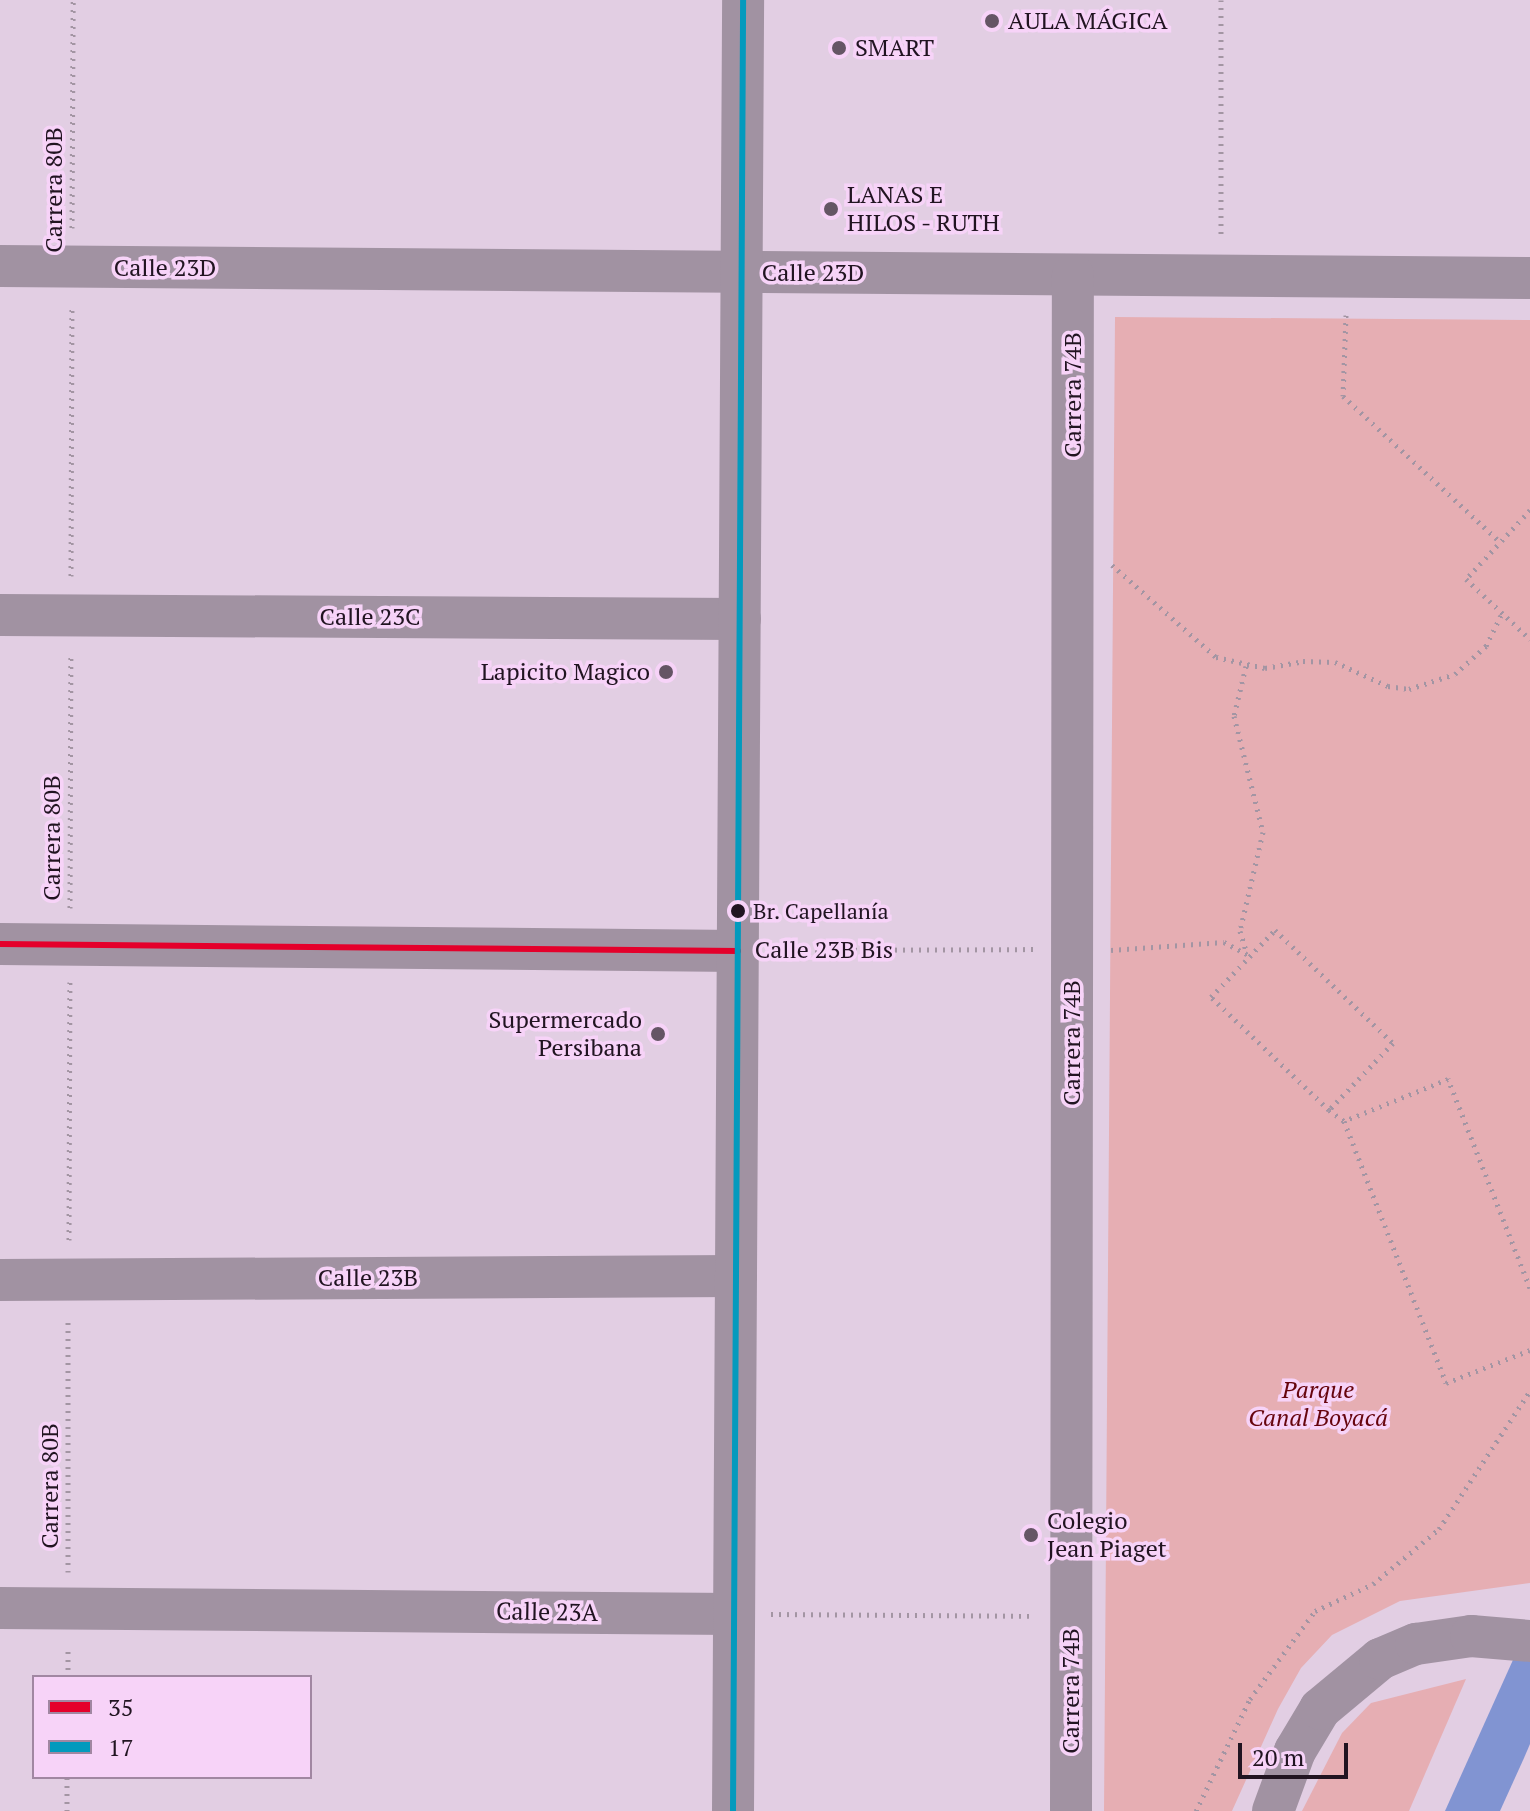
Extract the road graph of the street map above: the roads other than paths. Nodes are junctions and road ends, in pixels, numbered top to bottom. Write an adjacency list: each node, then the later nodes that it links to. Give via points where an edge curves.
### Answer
1 (743, 0): 3 (street)
2 (0, 266): 3 (street, Calle 23D)
3 (742, 272): 4 (street, Calle 23D); 7 (street)
4 (1073, 275): 5 (street, Calle 23D); 16 (street, Carrera 74B)
5 (1530, 278)
6 (0, 615): 7 (street, Calle 23C)
7 (740, 619): 9 (street)
8 (0, 944): 9 (street, Calle 23B Bis)
9 (738, 951): 10 (street)
10 (736, 1276): 11 (street, Calle 23B); 13 (street)
11 (0, 1280)
12 (0, 1608): 13 (street, Calle 23A)
13 (734, 1614): 15 (street)
14 (1530, 1641): 17 (street, via 1471,1636 1416,1644 1354,1678 1320,1709)
15 (733, 1811)
16 (1071, 1811)
17 (1273, 1811)

